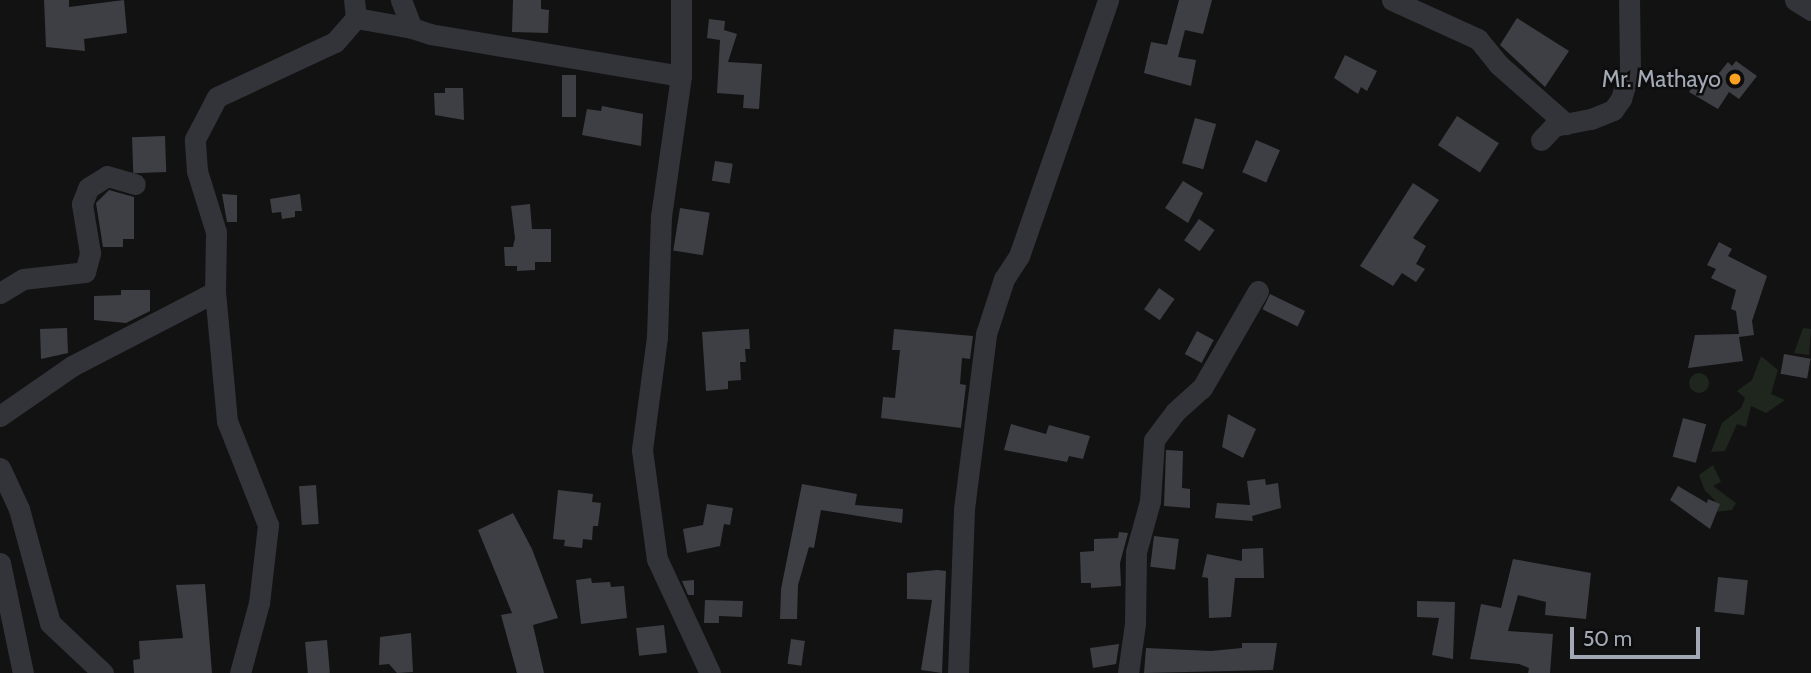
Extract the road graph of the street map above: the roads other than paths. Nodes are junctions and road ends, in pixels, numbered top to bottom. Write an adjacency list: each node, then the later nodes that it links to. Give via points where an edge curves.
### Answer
1 (401, 0): 9 (street)
2 (681, 0): 10 (street)
3 (1108, 0): 24 (street, via 1022,248 1004,279 986,334 964,509)
4 (1392, 0): 11 (street, via 1478,38 1498,64)
5 (1629, 0): 11 (street, via 1630,69 1621,99 1613,110)
6 (1795, 0): 8 (street)
7 (355, 9): 9 (street); 15 (street, via 335,42 235,86 217,97 205,115 194,156 216,232)
8 (1811, 10)
9 (412, 28): 10 (street, via 446,38)
10 (681, 76): 23 (street, via 661,216 656,337 642,450 656,559)
11 (1566, 124): 12 (street, via 1546,131)
12 (1541, 140)
13 (135, 184): 16 (street, via 107,176 88,188 82,204 90,253 85,272 23,279)
14 (1258, 291): 25 (street, via 1202,388 1175,412 1154,440 1150,501 1136,552 1135,624)
15 (215, 292): 17 (street, via 72,366); 22 (street, via 227,421 268,526 259,603)
16 (0, 293)
17 (0, 416)
18 (0, 468): 21 (street, via 19,509 50,623)
19 (0, 564): 20 (street)
20 (23, 673)
21 (103, 673)
22 (240, 673)
23 (710, 673)
24 (958, 673)
25 (1128, 673)

